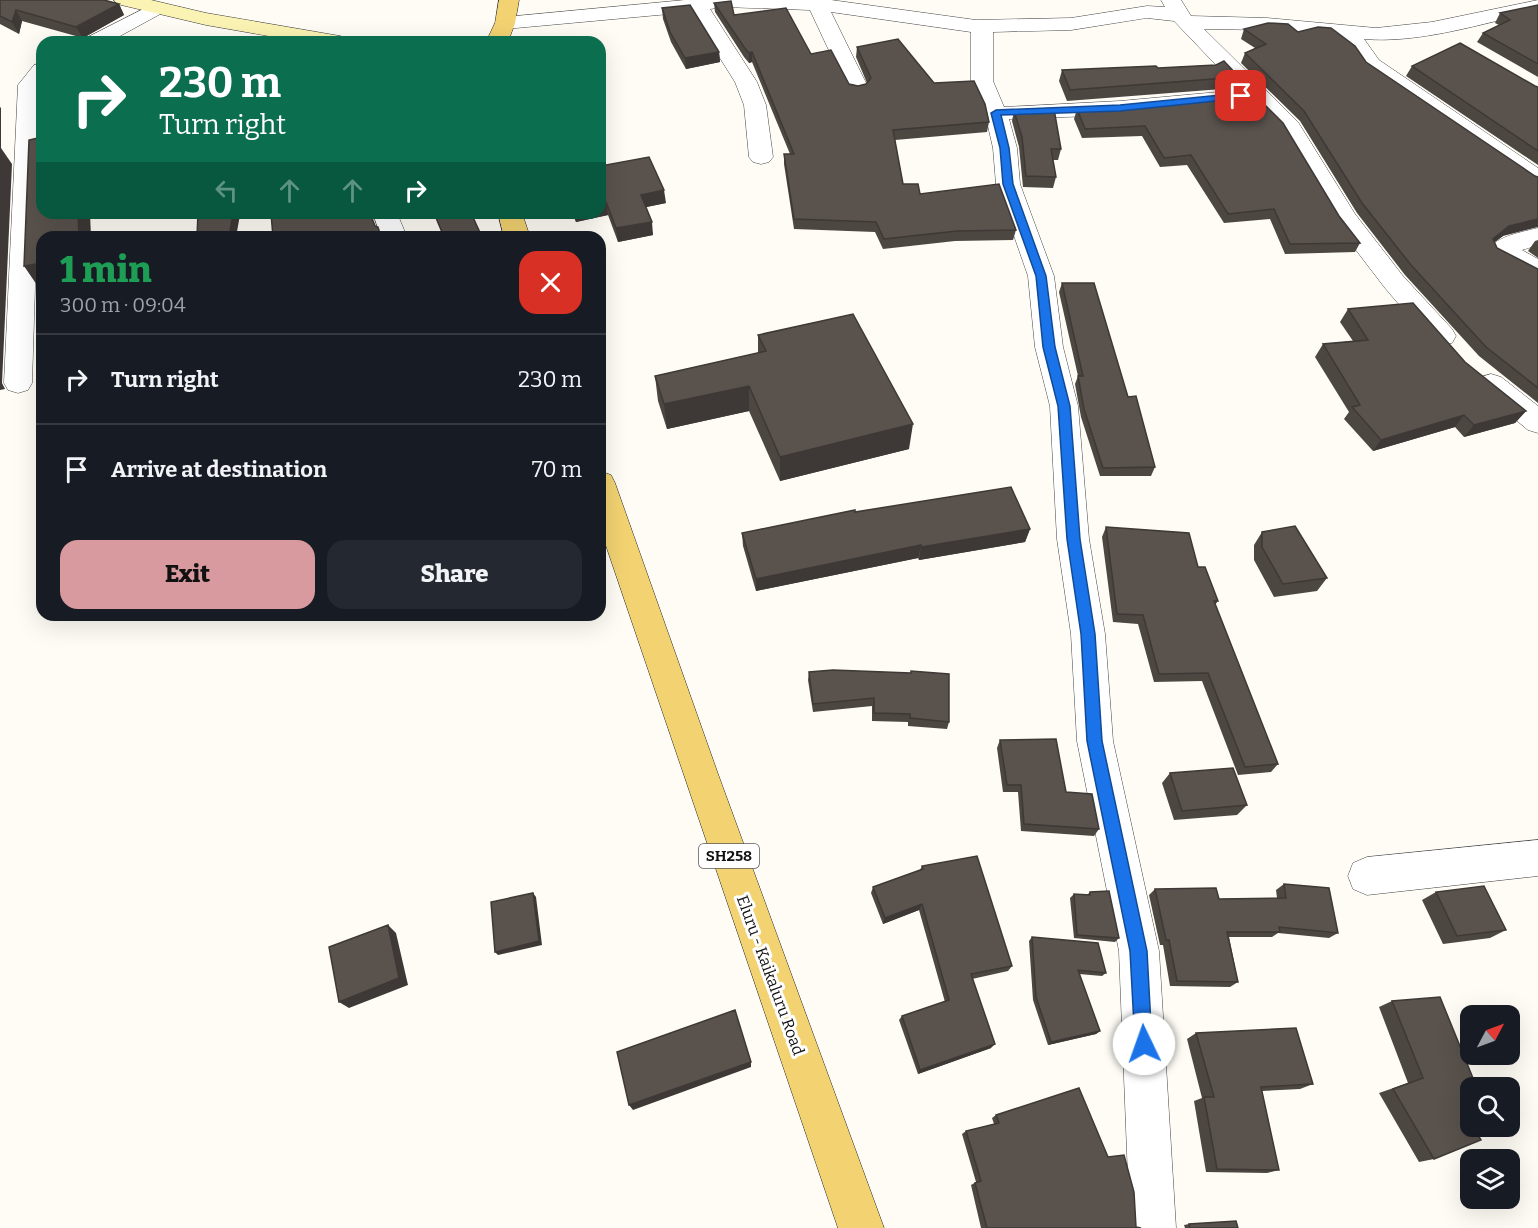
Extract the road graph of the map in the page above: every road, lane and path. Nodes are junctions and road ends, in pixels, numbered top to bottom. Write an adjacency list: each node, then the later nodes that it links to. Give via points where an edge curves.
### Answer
1 (124, 0): 7 (main road)
2 (509, 0): 11 (main road)
3 (726, 1): 4 (street); 5 (street)
4 (817, 4): 9 (street, via 936,22); 17 (street)
5 (697, 5): 11 (street); 20 (street, via 746,82 756,105)
6 (1538, 5): 10 (street)
7 (157, 8): 13 (street); 14 (main road)
8 (1179, 12): 9 (street, via 1147,12 1071,24); 12 (street); 18 (street)
9 (984, 20): 19 (street, via 982,81)
10 (1432, 28): 12 (street); 15 (street)
11 (501, 33)
12 (1348, 33): 21 (street, via 1371,64)
13 (104, 36)
14 (300, 36)
15 (1457, 43)
16 (36, 77): 24 (street, via 29,85)
17 (857, 87)
18 (1257, 94): 19 (street, via 1120,108); 25 (street, via 1290,127 1345,218 1394,282 1468,364)
19 (996, 113): 30 (street, via 1005,148 1008,184 1041,276 1049,347 1064,406 1073,539 1088,634 1095,741 1139,951)
20 (761, 158)
21 (1538, 178)
22 (1538, 236): 23 (street, via 1501,250)
23 (1538, 270)
24 (18, 384)
25 (1538, 422)
26 (606, 500): 29 (main road, Eluru - Kaikaluru Road / SH258)
27 (1538, 858): 28 (street)
28 (1367, 876)
29 (861, 1228)
30 (1154, 1228)

